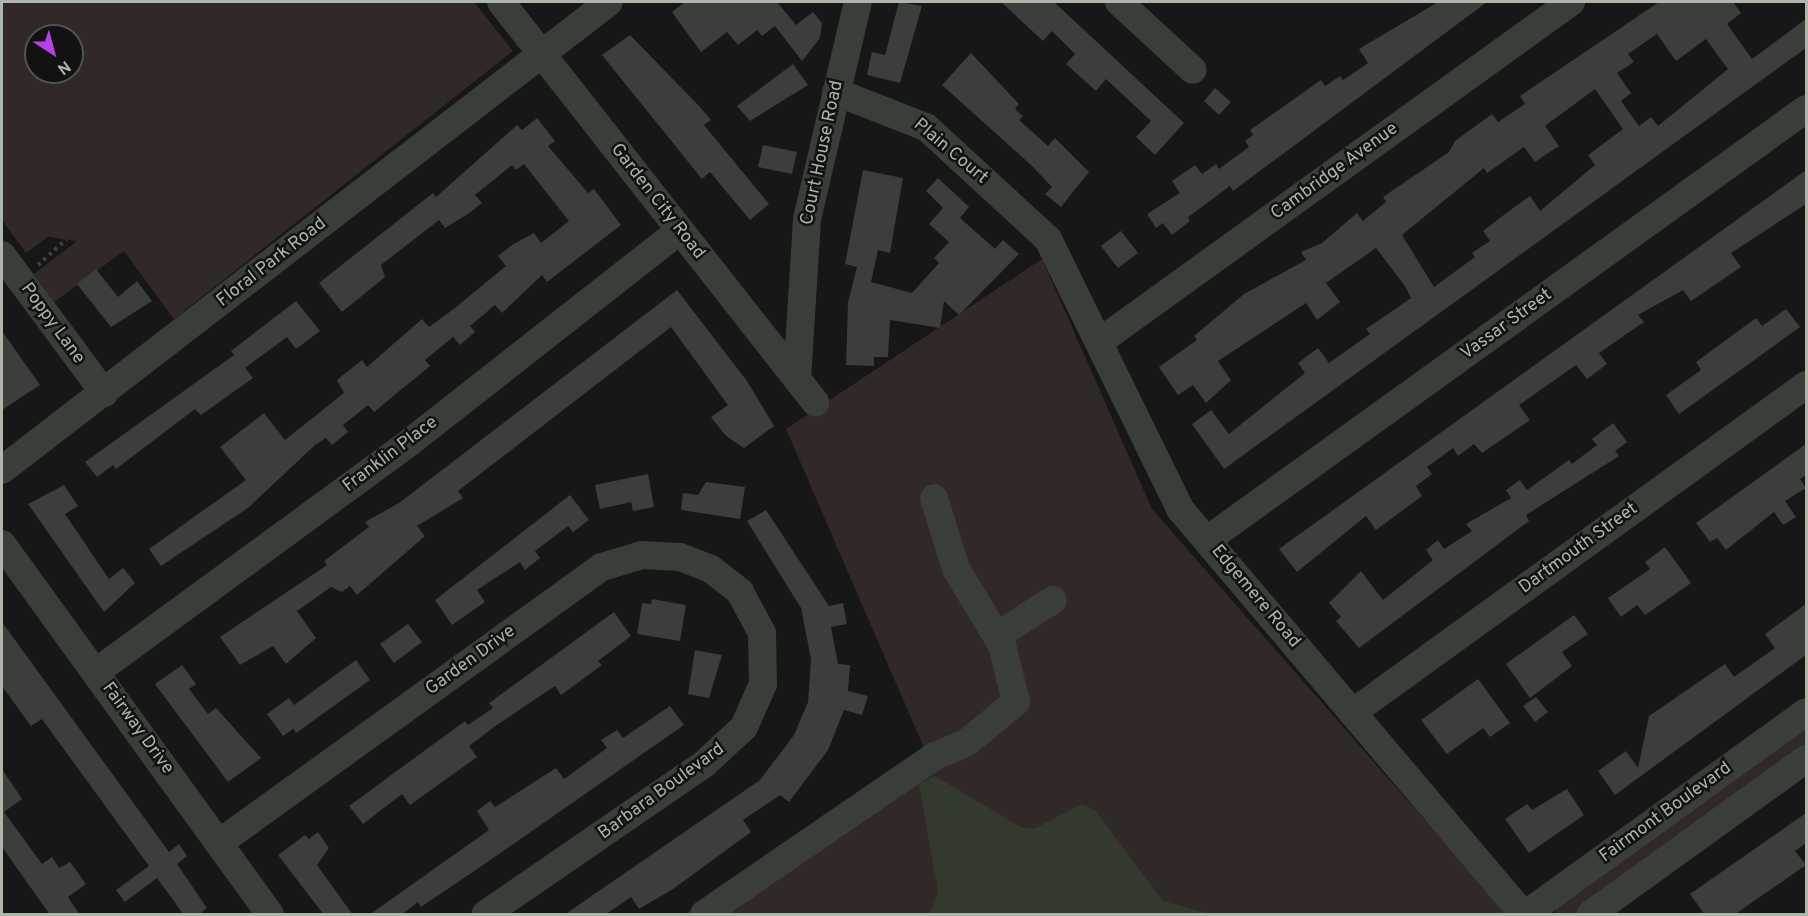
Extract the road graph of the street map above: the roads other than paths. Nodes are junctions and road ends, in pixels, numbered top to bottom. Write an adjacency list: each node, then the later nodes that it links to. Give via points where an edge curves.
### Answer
1 (501, 2): 6 (street, Garden City Road)
2 (609, 2): 6 (street, Floral Park Road)
3 (858, 2): 8 (street, Court House Road)
4 (1119, 2): 7 (street)
5 (1571, 2): 13 (street, Cambridge Avenue)
6 (542, 54): 10 (street, Garden City Road); 16 (street, Floral Park Road)
7 (1193, 70)
8 (836, 92): 11 (street, Plain Court, via 926,127); 14 (street, Court House Road, via 807,219)
9 (1806, 109): 20 (street, Vassar Street)
10 (679, 231): 14 (street, Garden City Road); 25 (street, Franklin Place, via 410,442)
11 (1048, 239): 13 (street, Edgemere Road)
12 (2, 255): 16 (street, Poppy Lane)
13 (1099, 342): 20 (street, Edgemere Road, via 1173,497)
14 (797, 379): 17 (street, Garden City Road)
15 (1806, 385): 27 (street, Dartmouth Street)
16 (104, 393): 18 (street, Floral Park Road)
17 (815, 402)
18 (2, 470)
19 (934, 498): 24 (street, via 956,569)
20 (1207, 540): 27 (street, Edgemere Road)
21 (2, 544): 25 (street, Fairway Drive)
22 (740, 592): 29 (street, Garden Drive, via 711,569 680,557 642,555 602,567); 31 (street, Barbara Boulevard, via 758,625 766,657 763,684 744,727 704,765)
23 (1053, 600): 24 (street)
24 (998, 635): 32 (street, via 1016,702)
25 (96, 672): 29 (street, Fairway Drive)
26 (1806, 712): 33 (street, Fairmont Boulevard)
27 (1352, 713): 33 (street, Edgemere Road)
28 (1806, 759): 34 (street)
29 (219, 843): 30 (street, Fairway Drive)
30 (270, 915)
31 (486, 915)
32 (704, 915)
33 (1525, 915)
34 (1592, 915)

